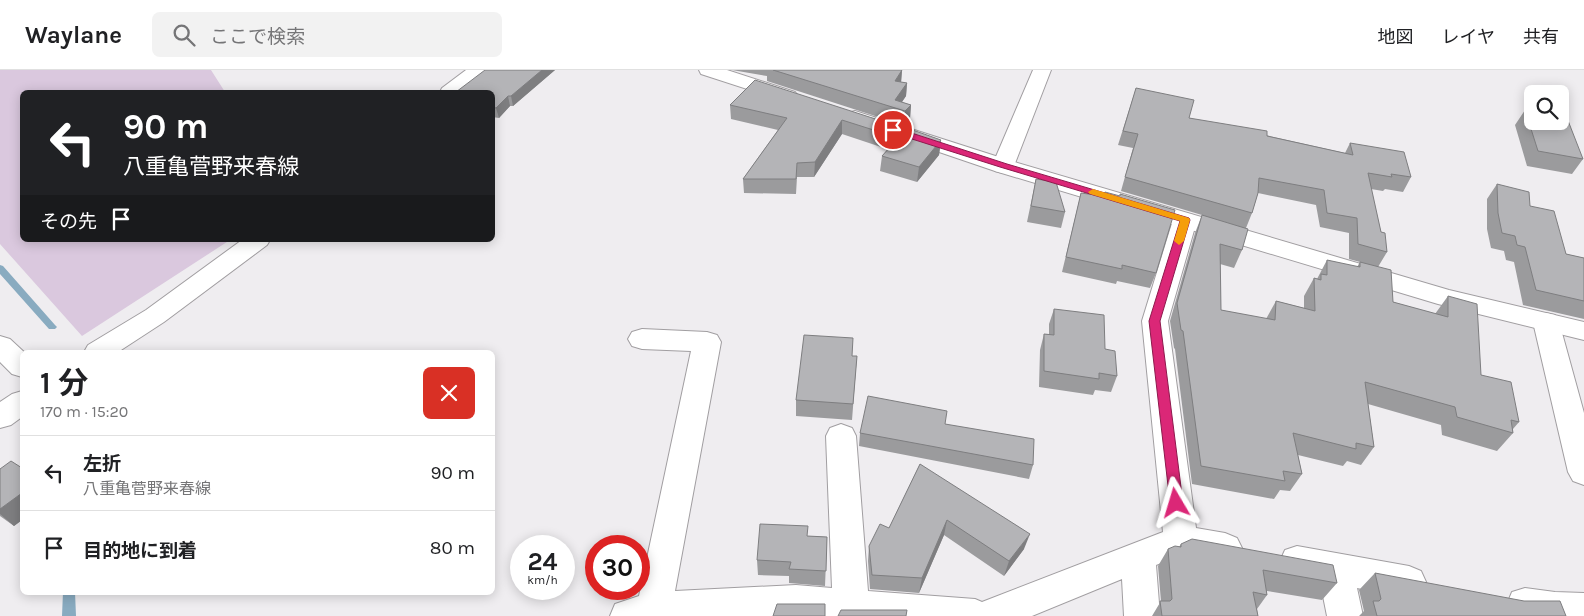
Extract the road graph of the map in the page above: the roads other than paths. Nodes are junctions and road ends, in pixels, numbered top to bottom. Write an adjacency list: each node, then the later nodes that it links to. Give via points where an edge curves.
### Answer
1 (478, 70): 4 (street)
2 (708, 70): 5 (street)
3 (1042, 70): 7 (street)
4 (452, 90)
5 (810, 103)
6 (837, 112): 7 (street)
7 (1003, 166): 8 (street)
8 (1185, 220): 10 (street, via 1447,298); 20 (street, via 1155,321)
9 (255, 242): 14 (street, via 155,316)
10 (1546, 322): 11 (street); 19 (street)
11 (1584, 331)
12 (642, 339): 27 (street, via 707,342)
13 (0, 346): 15 (street)
14 (101, 350)
15 (20, 365)
16 (20, 403): 17 (street)
17 (0, 417)
18 (841, 436): 25 (street)
19 (1584, 472)
20 (1180, 540): 21 (street); 22 (street)
21 (1138, 557): 29 (street); 30 (street)
22 (1335, 568): 23 (street); 31 (street)
23 (1440, 588)
24 (1498, 599): 26 (street, via 1555,609)
25 (851, 606): 27 (street, via 796,601); 28 (street)
26 (1584, 610)
27 (641, 613)
28 (975, 616)
29 (990, 616)
30 (1142, 616)
31 (1345, 616)

